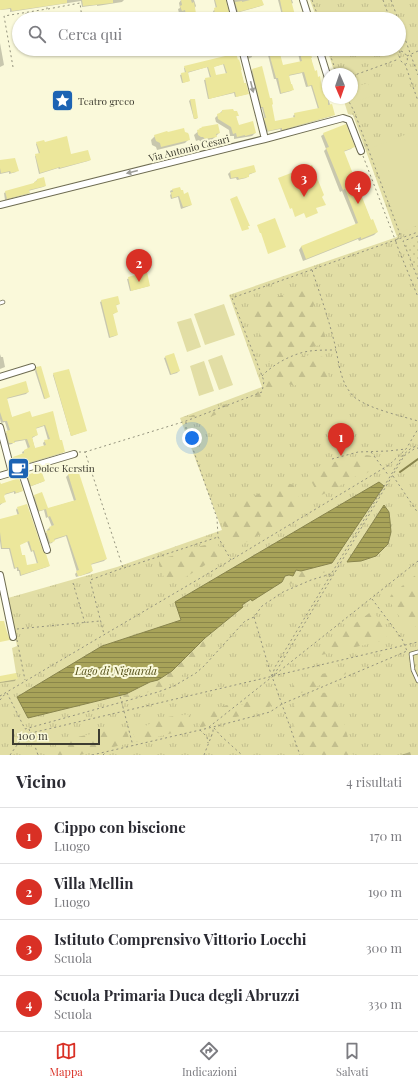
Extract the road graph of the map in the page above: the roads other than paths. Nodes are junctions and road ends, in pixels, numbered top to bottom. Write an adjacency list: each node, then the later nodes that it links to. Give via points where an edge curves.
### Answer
1 (230, 0): 3 (street)
2 (303, 0): 4 (street)
3 (233, 12)
4 (307, 12)
5 (244, 56): 8 (street, one-way to 8)
6 (321, 56): 7 (street)
7 (325, 68)
8 (265, 139): 9 (street, Via Antonio Cesari, via 344,118 349,120); 10 (street, Via Antonio Cesari, one-way to 10)
9 (361, 151)
10 (0, 205)
11 (32, 367): 12 (street)
12 (0, 377)
13 (0, 427): 16 (street)
14 (74, 454): 15 (street)
15 (21, 470): 16 (street); 18 (street)
16 (12, 473): 17 (street)
17 (0, 476)
18 (47, 550)
19 (0, 575): 20 (street)
20 (15, 636)
21 (418, 652): 22 (lane, via 411,654 413,670)
22 (418, 681)

